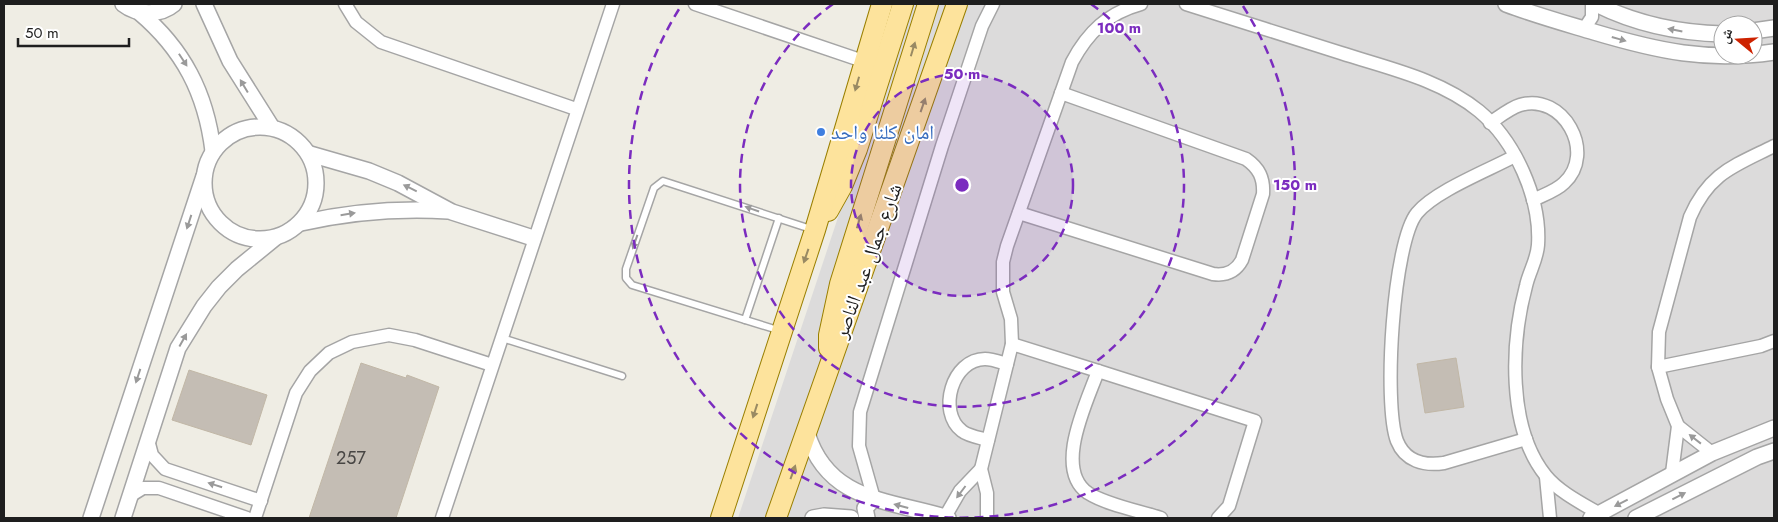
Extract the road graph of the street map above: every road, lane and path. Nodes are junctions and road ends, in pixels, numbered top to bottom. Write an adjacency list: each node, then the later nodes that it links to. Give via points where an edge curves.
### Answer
1 (123, 4): 18 (street)
2 (174, 4): 18 (street, via 155,12)
3 (204, 4): 26 (street, one-way to 3, via 230,61)
4 (345, 4): 24 (street, via 356,22 381,42)
5 (613, 4): 24 (street)
6 (695, 4): 22 (street)
7 (882, 4): 22 (main road)
8 (903, 4): 37 (main road, via 850,168 834,202)
9 (928, 4): 48 (main road, one-way to 9, via 829,335 840,284)
10 (957, 4): 48 (main road, شارع جمال عبد الناصر, one-way to 10)
11 (993, 4): 65 (street, via 982,26 942,146 860,412 858,446)
12 (1141, 4): 23 (street, via 1109,17 1094,29 1072,62)
13 (1186, 4): 25 (street, via 1418,78 1450,92)
14 (1506, 4): 17 (street)
15 (1592, 4): 19 (street, via 1592,17)
16 (1596, 4): 20 (street, one-way to 16, via 1641,22)
17 (1536, 10): 19 (street)
18 (139, 12): 28 (street, one-way to 28, via 172,44 196,83 210,128)
19 (1584, 29): 21 (street, one-way to 21, via 1684,55 1741,57)
20 (1713, 33)
21 (1774, 52)
22 (863, 61): 37 (main road, one-way to 37)
23 (1061, 93): 34 (street); 34 (street, via 1246,158 1254,165 1263,184 1263,194 1242,260 1234,271 1213,274)
24 (576, 109): 39 (street)
25 (1490, 123): 30 (street); 32 (street, via 1519,105 1532,104 1558,112 1568,122 1577,147 1572,173 1564,184)
26 (270, 126): 28 (street, via 249,127 229,135); 29 (street, via 300,141)
27 (1774, 146): 47 (street, via 1722,173 1697,200 1659,332)
28 (213, 151): 31 (street)
29 (310, 154): 33 (street, one-way to 29, via 398,182); 36 (street, via 317,178 314,202)
30 (1515, 156): 32 (street); 54 (street, via 1426,203 1416,214 1409,227 1397,287 1391,369 1397,441 1406,454 1419,463 1444,463)
31 (204, 176): 38 (street, via 206,198 215,218 232,232 253,239); 69 (street, one-way to 69)
32 (1533, 200): 54 (street, via 1538,246 1518,327 1515,368)
33 (452, 212): 36 (street, one-way to 33, via 330,216 384,210); 39 (street)
34 (1019, 213): 44 (street, via 1003,262 1003,292 1011,319)
35 (779, 218): 37 (lane); 40 (lane); 40 (lane, one-way to 40, via 663,181 654,188 626,269 626,278 632,285)
36 (300, 224): 38 (street)
37 (815, 230): 41 (main road, one-way to 41)
38 (275, 238): 55 (street, one-way to 38, via 178,348 190,326 236,269)
39 (534, 238): 42 (street)
40 (745, 320): 41 (lane)
41 (781, 331): 74 (main road, one-way to 74)
42 (501, 337): 46 (street); 50 (lane)
43 (1774, 341): 47 (street)
44 (1012, 344): 45 (street); 49 (street)
45 (1007, 364): 56 (street); 56 (street, via 984,359 971,364 957,377 950,396 950,409 963,432)
46 (492, 365): 66 (street, via 402,337 370,337 340,347 310,371 296,393); 73 (street)
47 (1658, 367): 51 (street)
48 (829, 370): 53 (main road, شارع جمال عبد الناصر)
49 (1098, 371): 81 (street, via 1071,458 1078,483 1099,498); 82 (street, via 1255,421 1229,506)
50 (622, 376)
51 (1678, 426): 58 (street, one-way to 51); 60 (street)
52 (1774, 428): 58 (street)
53 (807, 433): 65 (street, via 816,456 830,474 849,489); 75 (main road, شارع جمال عبد الناصر, one-way to 53)
54 (1526, 439): 62 (street)
55 (148, 440): 64 (street); 66 (street, one-way to 55, via 165,468 152,456)
56 (988, 440): 59 (street)
57 (1774, 451): 61 (street)
58 (1712, 453): 60 (street); 61 (street)
59 (981, 469): 79 (street, one-way to 79, via 960,491); 80 (street, via 987,493)
60 (1672, 472): 63 (street)
61 (1725, 473): 67 (street, one-way to 61)
62 (1546, 477): 68 (street); 83 (street)
63 (1642, 493): 67 (street); 68 (street, one-way to 68)
64 (130, 496): 70 (street); 71 (street, via 143,488 159,488)
65 (874, 499): 78 (street, via 865,508); 79 (street, one-way to 65)
66 (261, 501): 72 (street)
67 (1651, 511): 84 (street)
68 (1595, 516)
69 (91, 518)
70 (122, 518)
71 (247, 518)
72 (255, 518)
73 (442, 518)
74 (721, 518)
75 (776, 518)
76 (813, 518): 77 (street)
77 (843, 518)
78 (867, 518)
79 (946, 518)
80 (988, 518)
81 (1161, 518)
82 (1218, 518)
83 (1550, 518)
84 (1636, 518)

